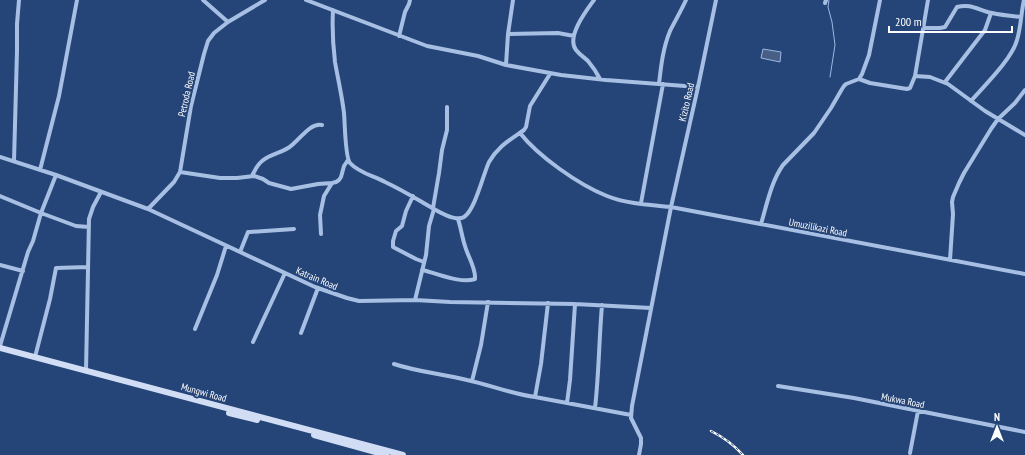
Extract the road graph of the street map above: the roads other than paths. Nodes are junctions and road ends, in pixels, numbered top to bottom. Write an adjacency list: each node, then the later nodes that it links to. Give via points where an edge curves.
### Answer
1 (19, 0): 41 (street)
2 (77, 0): 42 (street, via 59,96)
3 (203, 0): 19 (street)
4 (265, 0): 19 (street, Petroda Road)
5 (306, 0): 16 (street)
6 (410, 0): 22 (street)
7 (513, 0): 21 (street)
8 (594, 0): 23 (street, via 575,30)
9 (686, 0): 30 (street, via 666,44)
10 (716, 0): 31 (street, Kizito Road)
11 (880, 0): 28 (street, via 869,55)
12 (928, 0): 20 (street)
13 (975, 0): 15 (street)
14 (1024, 0): 18 (street)
15 (974, 6): 17 (street); 20 (street, via 958,7 943,28)
16 (333, 10): 22 (street); 40 (street, via 336,67 343,102)
17 (991, 13): 18 (street); 29 (street, via 985,30)
18 (1021, 16): 33 (street, via 1015,46 1001,67)
19 (228, 22): 43 (street, Petroda Road, via 214,33 204,54 190,106)
20 (923, 28): 26 (street)
21 (508, 34): 23 (street, via 558,33); 24 (street)
22 (399, 36): 24 (street, via 427,46 478,56)
23 (574, 36): 27 (street, via 575,49 596,71)
24 (506, 65): 25 (street)
25 (550, 74): 27 (street); 37 (street, via 530,106 526,127)
26 (915, 76): 28 (street, via 910,88 907,89); 29 (street)
27 (600, 79): 30 (street)
28 (859, 79): 56 (street, via 844,86 814,133 783,165 772,186)
29 (945, 82): 33 (street)
30 (661, 84): 31 (street); 50 (street)
31 (698, 87): 51 (street, Kizito Road)
32 (1025, 90): 35 (street, via 1013,106)
33 (971, 101): 35 (street)
34 (447, 106): 53 (street, via 447,130)
35 (998, 119): 38 (street); 62 (street, via 964,172 953,197)
36 (322, 125): 45 (street, via 313,126 289,148 267,157 258,165)
37 (520, 133): 50 (street, Umuzilikazi Road, via 535,150 595,191 628,202); 55 (street, via 505,142 493,156 470,210)
38 (1025, 135)
39 (0, 157): 41 (street, Katrain Road)
40 (348, 160): 46 (street, via 340,179); 49 (street, via 355,168)
41 (14, 161): 42 (street, Katrain Road)
42 (40, 170): 44 (street, Katrain Road)
43 (180, 172): 45 (street, via 220,178); 52 (street, Petroda Road, via 174,182)
44 (56, 175): 47 (street, Katrain Road); 54 (street)
45 (252, 176): 46 (street, via 291,189)
46 (332, 183): 59 (street, via 324,198 320,218)
47 (101, 192): 52 (street, Katrain Road); 57 (street, via 90,214)
48 (0, 196): 54 (street)
49 (413, 196): 53 (street); 63 (street, via 392,245)
50 (640, 203): 51 (street, Umuzilikazi Road)
51 (671, 207): 56 (street, Umuzilikazi Road); 76 (street, Kizito Road)
52 (148, 209): 60 (street, Katrain Road)
53 (433, 209): 55 (street); 63 (street, via 428,226)
54 (41, 213): 57 (street, via 76,226); 67 (street)
55 (458, 219): 66 (street, via 475,279 462,280)
56 (761, 224): 62 (street, Umuzilikazi Road)
57 (89, 227): 65 (street)
58 (294, 229): 61 (street, via 248,232)
59 (321, 234)
60 (226, 246): 61 (street, Katrain Road); 77 (street)
61 (240, 252): 68 (street, Katrain Road)
62 (950, 260): 69 (street, Umuzilikazi Road)
63 (424, 262): 66 (street)
64 (0, 265): 67 (street)
65 (88, 266): 81 (street, via 56,268); 83 (street)
66 (422, 270): 71 (street)
67 (22, 272): 80 (street)
68 (285, 273): 70 (street, Katrain Road); 79 (street)
69 (1025, 274)
70 (318, 288): 71 (street, Katrain Road, via 359,301); 78 (street)
71 (415, 300): 72 (street, Katrain Road)
72 (488, 302): 73 (street, Katrain Road); 84 (street)
73 (548, 303): 74 (street, Katrain Road); 86 (street)
74 (575, 304): 75 (street, Katrain Road); 87 (street)
75 (602, 305): 76 (street, Katrain Road); 88 (street)
76 (651, 308): 90 (street, Kizito Road)
77 (195, 329)
78 (301, 333)
79 (252, 342)
80 (0, 348): 81 (main road, Mungwi Road); 92 (main road, Mungwi Road)
81 (35, 357): 83 (main road, Mungwi Road)
82 (394, 364): 84 (street)
83 (86, 371): 92 (main road, Mungwi Road)
84 (472, 381): 86 (street)
85 (778, 386): 89 (street, Mukwa Road)
86 (535, 397): 87 (street)
87 (567, 402): 88 (street)
88 (594, 408): 90 (street)
89 (918, 411): 91 (street, Mukwa Road); 93 (street)
90 (631, 415): 96 (street, via 641,438)
91 (1025, 432)
92 (377, 452): 94 (main road, Mungwi Road); 95 (main road, Mungwi Road)
93 (910, 454)
94 (386, 455)
95 (403, 455)
96 (639, 455)

